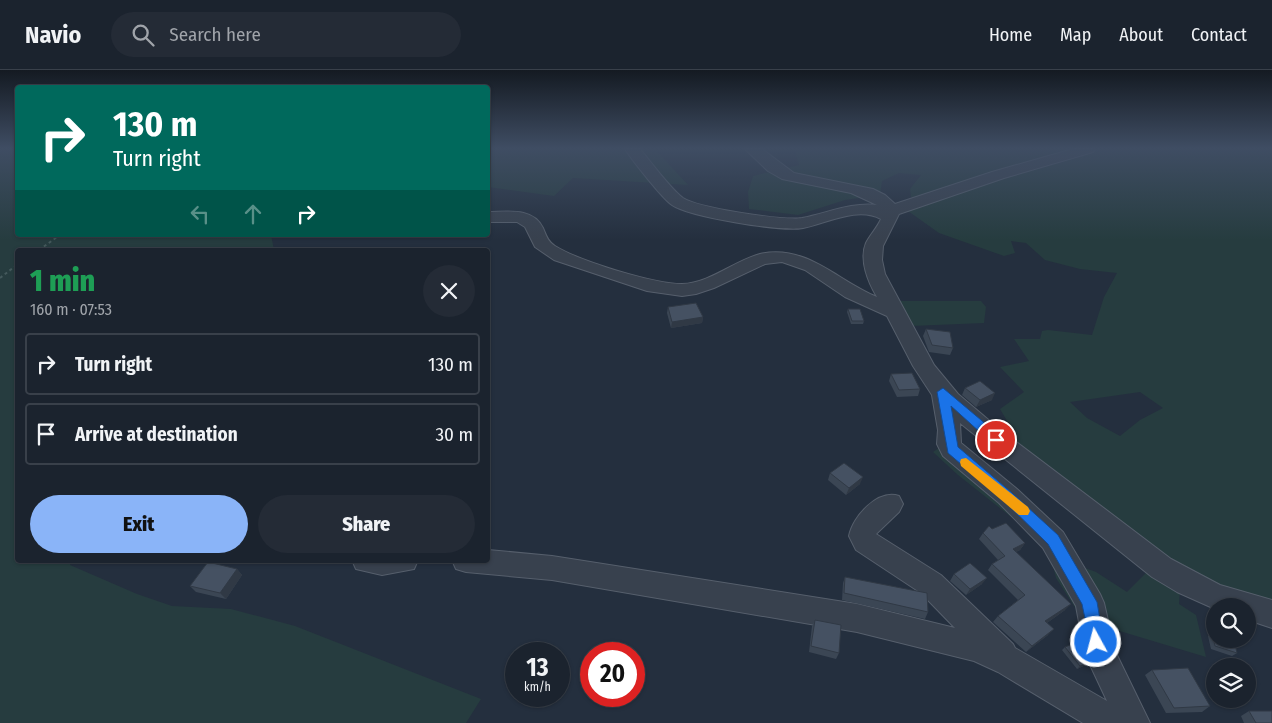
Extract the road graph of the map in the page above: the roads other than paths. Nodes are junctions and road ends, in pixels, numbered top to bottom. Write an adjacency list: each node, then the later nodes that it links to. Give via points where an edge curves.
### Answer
1 (659, 179): 4 (street, via 678,201 693,208 784,224 802,223 861,208)
2 (810, 179): 4 (street, via 839,184 876,198)
3 (986, 179): 4 (street)
4 (891, 214): 6 (street, via 873,251 879,283)
5 (490, 217): 6 (street, via 520,216 534,225 540,243 547,249 658,288 696,288 763,258 779,256 806,263 850,293)
6 (894, 311): 7 (street, via 928,373)
7 (943, 392): 10 (street, via 996,440 1090,512 1126,545 1191,587); 15 (street, via 952,449 1043,529 1090,602 1100,654)
8 (890, 504): 13 (street, via 864,527 862,536 866,542 931,584)
9 (490, 562): 13 (street, via 552,568 857,618 976,647)
10 (1221, 598)
11 (1256, 610): 12 (street)
12 (1272, 614)
13 (1009, 661): 14 (street)
14 (1113, 723)
15 (1134, 723)

